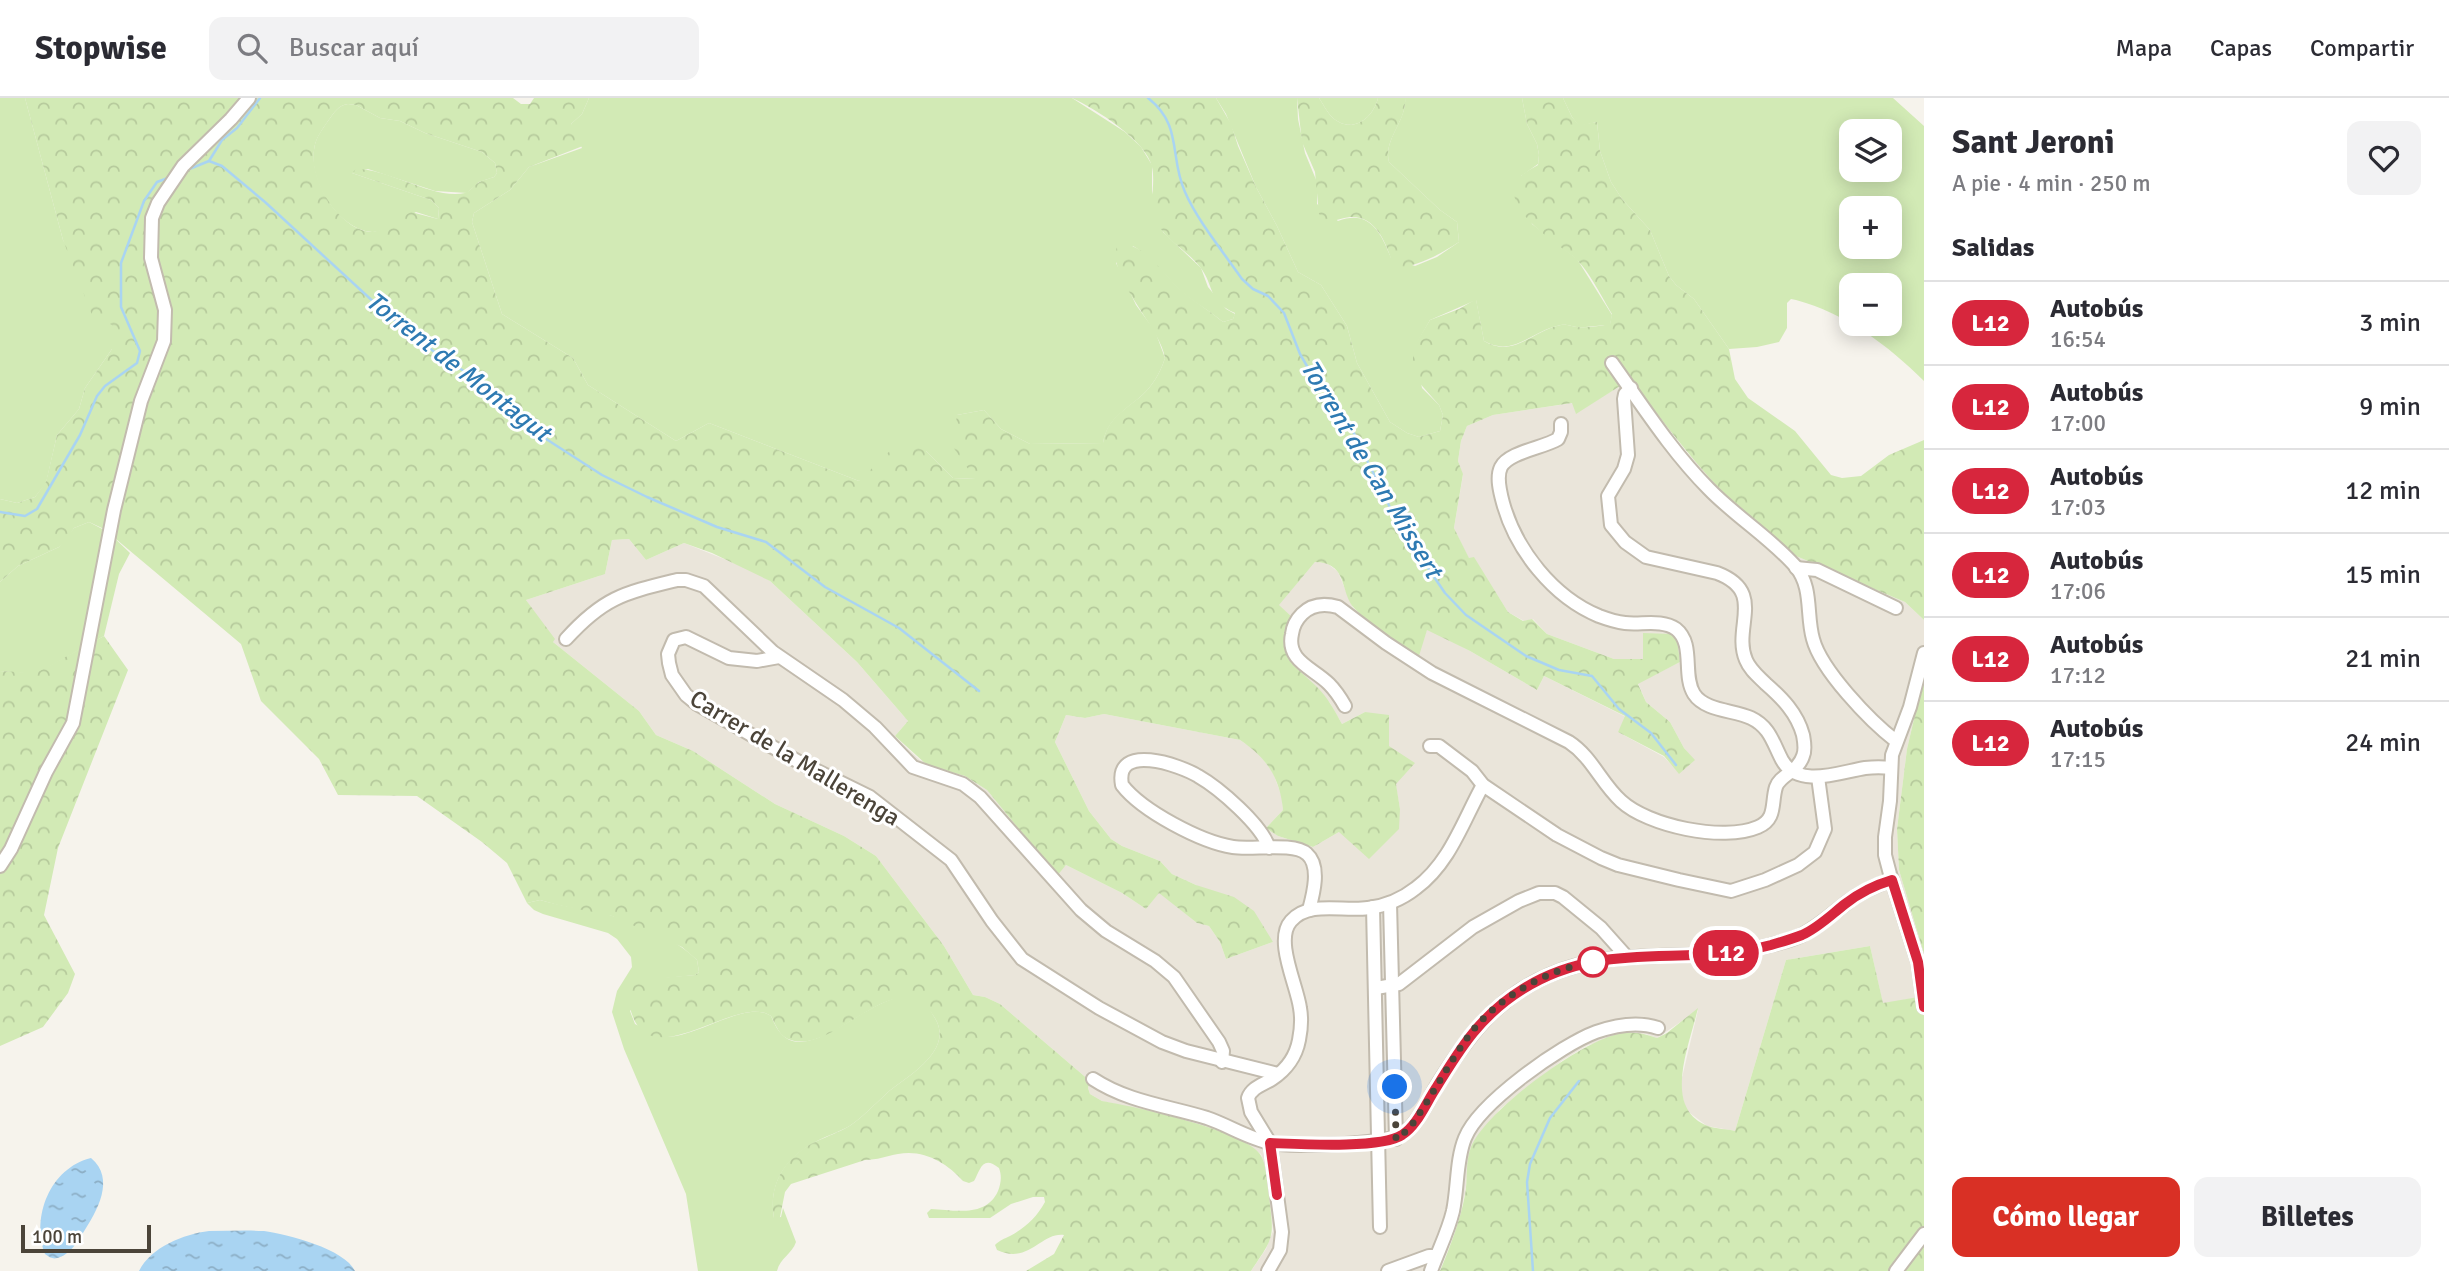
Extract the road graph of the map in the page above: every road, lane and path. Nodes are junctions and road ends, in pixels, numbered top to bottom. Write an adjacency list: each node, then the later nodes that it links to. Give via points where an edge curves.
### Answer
1 (249, 98): 18 (street, via 183,166 152,218 151,258 165,310 164,341 141,401 114,510 73,723)
2 (1612, 363): 3 (street)
3 (1631, 388): 5 (street, via 1695,475); 14 (street, via 1624,399 1628,455 1608,496 1611,525 1646,557 1717,573 1735,583 1746,606 1745,660 1800,724 1804,748)
4 (1560, 424): 14 (street, via 1558,439 1511,457 1499,472 1504,508 1528,556 1563,594 1590,612 1624,623 1666,624 1678,631 1685,643 1696,697 1758,722)
5 (1796, 568): 6 (street, via 1817,570); 11 (street, via 1808,596 1811,630 1820,657 1868,716)
6 (1896, 608)
7 (566, 639): 9 (street, via 589,616 621,595 686,580 704,586)
8 (1924, 653): 11 (street)
9 (779, 657): 28 (street, via 866,719 913,767 962,784 981,797 1082,910 1174,977 1219,1042); 28 (street, Carrer de la Mallerenga, via 757,661 729,658 686,637 674,640 668,654 672,675 697,704 870,797 951,860 1022,959 1133,1028)
10 (1345, 706): 14 (street, via 1329,684 1299,662 1292,650 1294,626 1314,606 1338,607 1432,673 1569,742 1585,754 1620,800 1650,818 1719,832 1758,827 1770,818 1776,787)
11 (1896, 741): 13 (street)
12 (1430, 746): 16 (street, via 1439,746)
13 (1891, 768): 15 (street); 19 (street, via 1885,855)
14 (1794, 772): 15 (street)
15 (1818, 777): 16 (street, via 1825,829 1815,852 1765,880 1731,891 1601,858 1557,835)
16 (1483, 785): 20 (street, via 1441,863 1417,887)
17 (1269, 848): 17 (street, via 1226,845 1181,827 1127,791 1121,779 1123,768 1142,760 1185,769 1220,791 1261,832); 22 (street, via 1297,849 1311,857 1315,872)
18 (0, 866)
19 (1892, 880): 23 (street, via 1856,897 1802,935 1772,945 1709,955); 26 (street, via 1918,962)
20 (1390, 903): 21 (street); 24 (street)
21 (1373, 907): 22 (street); 25 (street)
22 (1309, 910): 29 (street, via 1295,916 1284,935 1301,1020 1295,1053)
23 (1626, 956): 24 (street, via 1608,934 1563,897 1539,892 1473,927); 31 (street, via 1549,975 1496,1009 1471,1034 1409,1129)
24 (1392, 987): 25 (street); 31 (street)
25 (1376, 988): 32 (street)
26 (1924, 1007)
27 (1658, 1028): 36 (street, via 1623,1025 1578,1040 1510,1087 1476,1119 1464,1140 1452,1212)
28 (1222, 1062): 29 (street, Carrer de la Mallerenga)
29 (1278, 1074): 33 (street, via 1248,1098)
30 (1093, 1079): 33 (street, via 1122,1095 1207,1118)
31 (1396, 1139): 32 (street)
32 (1378, 1142): 33 (street); 34 (street)
33 (1270, 1143): 37 (street, via 1282,1232)
34 (1380, 1227)
35 (1924, 1234): 40 (street)
36 (1436, 1256): 38 (street); 39 (street)
37 (1275, 1268)
38 (1388, 1271)
39 (1431, 1271)
40 (1896, 1271)

